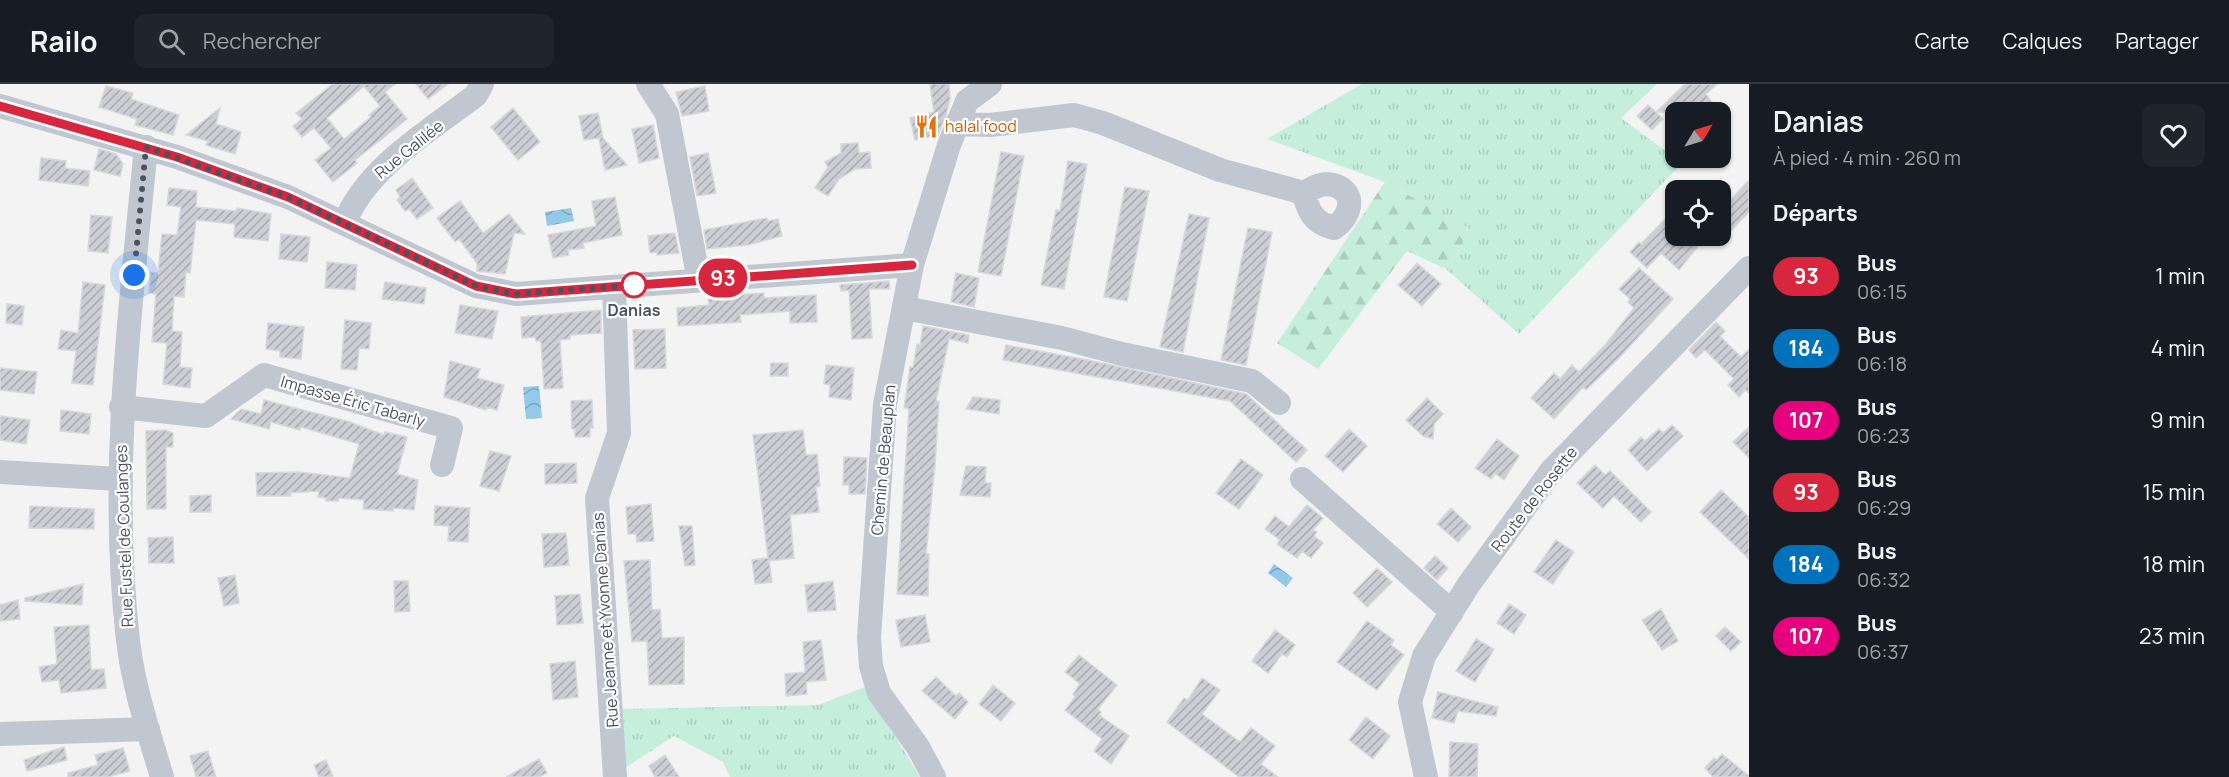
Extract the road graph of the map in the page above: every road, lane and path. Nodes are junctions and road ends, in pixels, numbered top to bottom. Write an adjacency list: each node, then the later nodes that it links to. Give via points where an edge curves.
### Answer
1 (482, 84): 9 (street, Rue Galilée, via 476,95 372,177 353,202)
2 (648, 84): 12 (street, via 668,114)
3 (990, 84): 4 (street)
4 (965, 92): 6 (street, Chemin de Beauplan)
5 (0, 106): 7 (street)
6 (956, 124): 8 (street, via 990,125 1074,115 1220,170); 10 (street, Chemin de Beauplan)
7 (146, 147): 9 (street, via 288,197); 16 (street, Rue Fustel de Coulanges)
8 (1304, 193)
9 (345, 222): 13 (street, via 476,286 516,294)
10 (912, 265): 12 (street); 14 (street, Chemin de Beauplan)
11 (1749, 268): 21 (street, Route de Rosette, via 1551,471)
12 (699, 280): 13 (street)
13 (614, 287): 25 (street, Rue Jeanne et Yvonne Danias, via 619,433 597,498)
14 (904, 308): 15 (street, via 1062,338 1252,381); 26 (street, Chemin de Beauplan, via 885,404 869,637 871,666 879,693 918,747)
15 (1279, 403)
16 (121, 407): 17 (street, Impasse Éric Tabarly, via 206,416 264,375 451,428); 20 (street, Rue Fustel de Coulanges)
17 (442, 465)
18 (0, 472): 20 (street)
19 (1302, 478): 21 (street)
20 (119, 479): 22 (street, Rue Fustel de Coulanges, via 128,642)
21 (1452, 612): 27 (street, Route de Rosette, via 1424,656 1410,702)
22 (148, 729): 23 (street); 24 (street, Rue Fustel de Coulanges)
23 (0, 734)
24 (162, 777)
25 (615, 777)
26 (934, 777)
27 (1426, 777)

